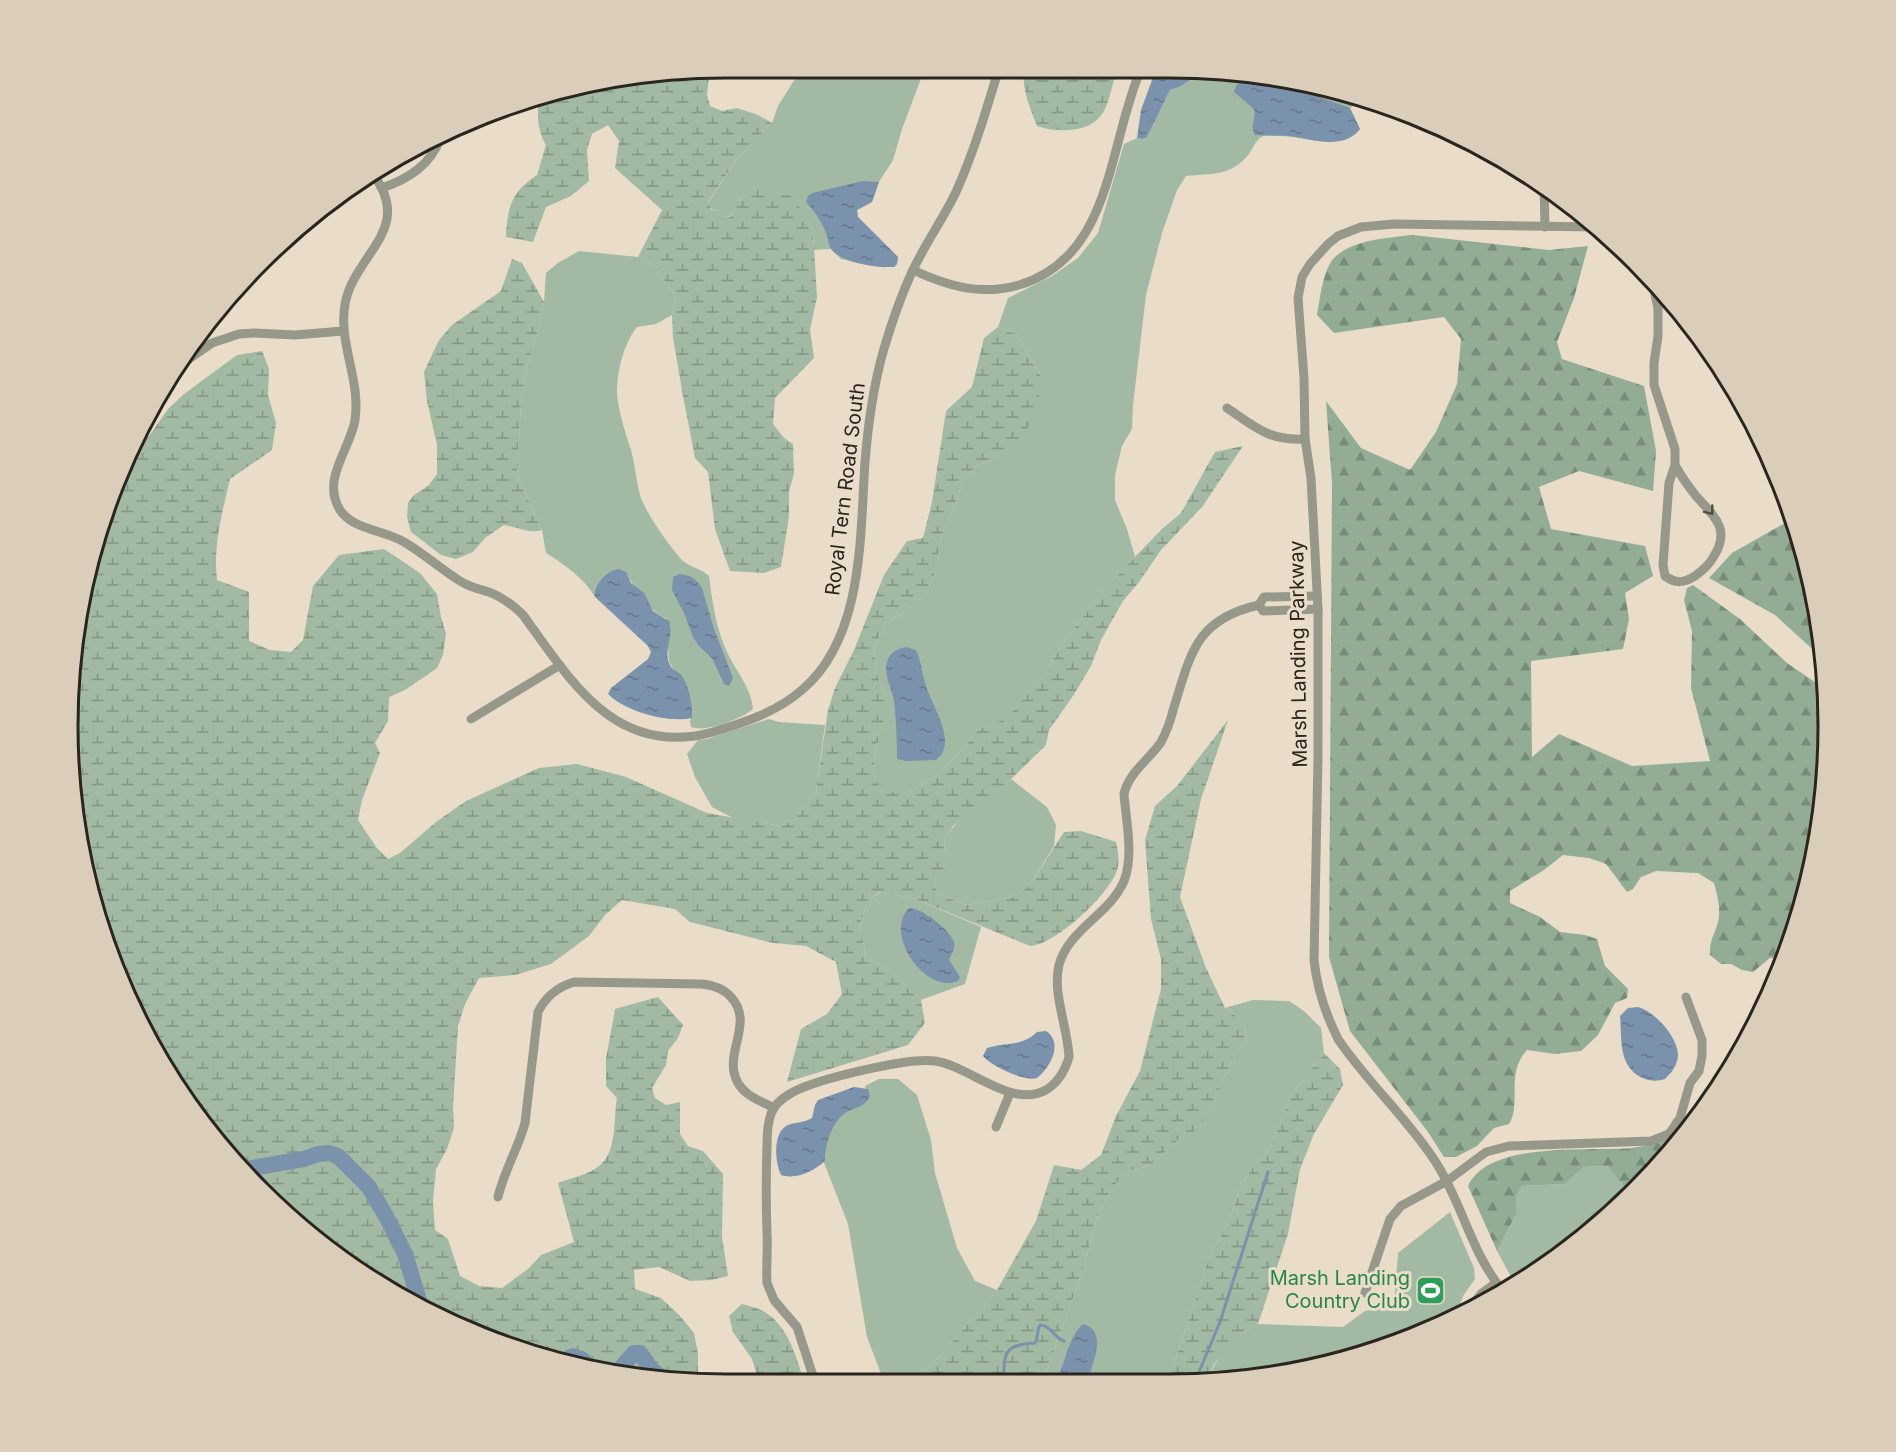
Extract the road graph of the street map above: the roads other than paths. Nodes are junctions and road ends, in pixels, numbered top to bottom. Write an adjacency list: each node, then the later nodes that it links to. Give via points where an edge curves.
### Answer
1 (996, 78): 9 (street, Royal Tern Road South, via 968,164)
2 (1138, 78): 9 (street, via 1096,213 1084,237 1062,262 1025,283 994,290 958,288)
3 (437, 146): 5 (street, via 421,168)
4 (377, 180): 5 (street, Royal Tern Road South)
5 (382, 188): 11 (street, Royal Tern Road South, via 387,213 384,231 348,289)
6 (1544, 198): 7 (street)
7 (1545, 227): 8 (street, Marsh Landing Parkway); 14 (street, Marsh Landing Parkway, via 1378,224 1349,230 1328,244 1310,264 1298,297)
8 (1582, 227)
9 (913, 270): 21 (street, Royal Tern Road South, via 890,328 873,397 854,586 835,647 815,678 788,701 752,720 704,734 666,736 637,730 611,717 584,696)
10 (1656, 298): 15 (street, via 1654,385 1675,449)
11 (343, 331): 12 (street, via 239,334 212,343); 21 (street, Royal Tern Road South, via 356,406 351,435 334,482 339,509 356,523 404,542 460,581 513,605)
12 (196, 354)
13 (1227, 408): 14 (street, via 1272,436)
14 (1305, 439): 17 (street, Marsh Landing Parkway, via 1311,478)
15 (1675, 465): 15 (street, one-way to 15, via 1721,529 1721,545 1711,561 1684,582 1673,582 1665,576 1663,565 1669,483)
16 (1285, 596): 17 (street); 18 (street, via 1264,597); 20 (street)
17 (1317, 596): 19 (street, Marsh Landing Parkway)
18 (1259, 605): 20 (street, via 1263,611); 24 (street, via 1229,614 1200,639 1168,728 1126,785 1129,856 1124,882 1071,943 1058,968 1069,1057 1063,1073 1042,1092 1024,1096)
19 (1318, 609): 20 (street); 29 (street, Marsh Landing Parkway, via 1314,960 1319,991 1328,1020 1347,1053 1421,1142)
20 (1285, 610)
21 (560, 665): 22 (street)
22 (471, 719)
23 (1686, 997): 26 (street, via 1702,1040 1702,1056)
24 (1010, 1093): 25 (street, via 949,1064 912,1061 828,1079 785,1097); 28 (street)
25 (774, 1108): 30 (street, via 748,1095 735,1079 733,1060 741,1016 726,992 701,984 574,982 556,990 538,1012 525,1123); 34 (street, via 768,1124 766,1157 768,1283 774,1300 797,1327)
26 (1677, 1122): 27 (street); 29 (street, via 1669,1134 1651,1141 1509,1146 1486,1152)
27 (1681, 1124)
28 (996, 1127)
29 (1447, 1181): 31 (street, Marsh Landing Parkway); 32 (street, via 1395,1212)
30 (498, 1197)
31 (1496, 1283): 33 (street)
32 (1365, 1293)
33 (1481, 1294)
34 (812, 1374)

